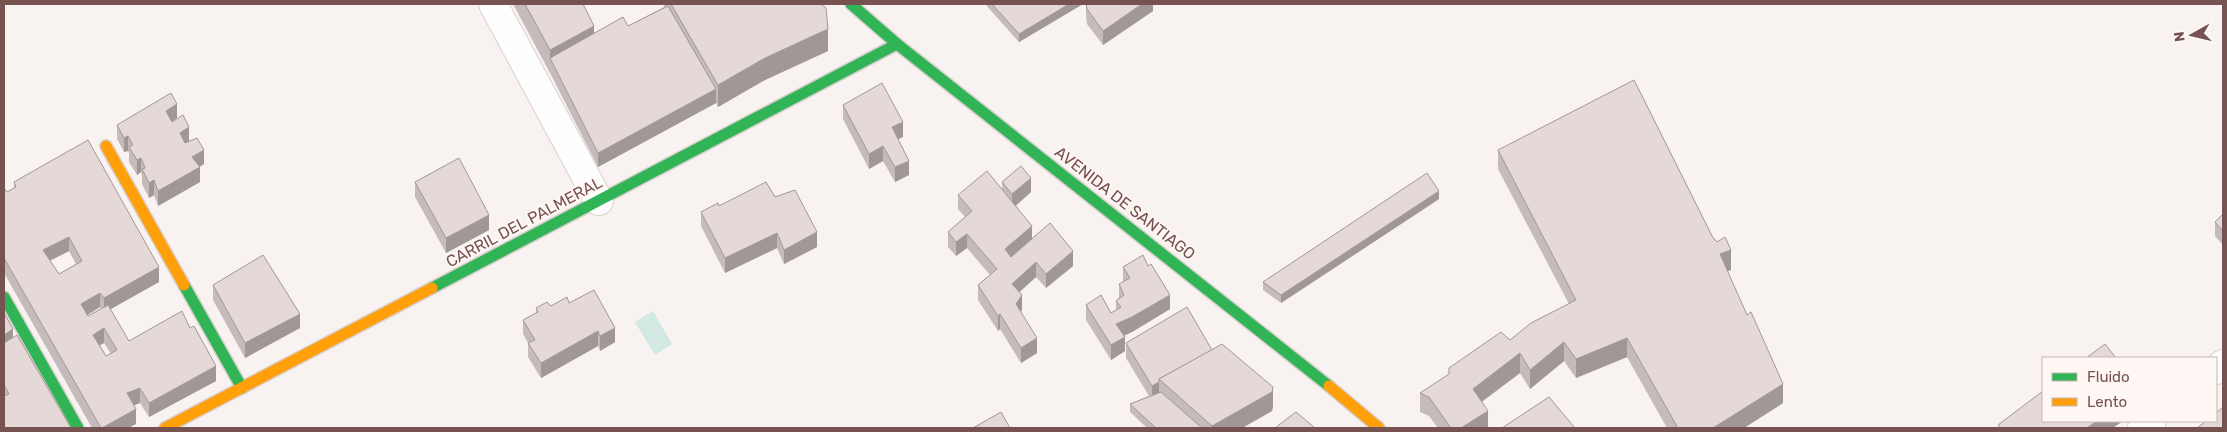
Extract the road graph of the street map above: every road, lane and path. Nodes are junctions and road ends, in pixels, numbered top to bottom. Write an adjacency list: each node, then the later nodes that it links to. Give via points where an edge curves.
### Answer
1 (493, 4): 5 (street)
2 (851, 4): 3 (street, AVENIDA DE SANTIAGO)
3 (898, 44): 5 (street, CARRIL DEL PALMERAL); 10 (street, AVENIDA DE SANTIAGO)
4 (106, 146): 7 (street)
5 (599, 201): 7 (street, CARRIL DEL PALMERAL)
6 (4, 297): 8 (street)
7 (242, 388): 9 (street, CARRIL DEL PALMERAL)
8 (78, 428)
9 (165, 428)
10 (1379, 428)

